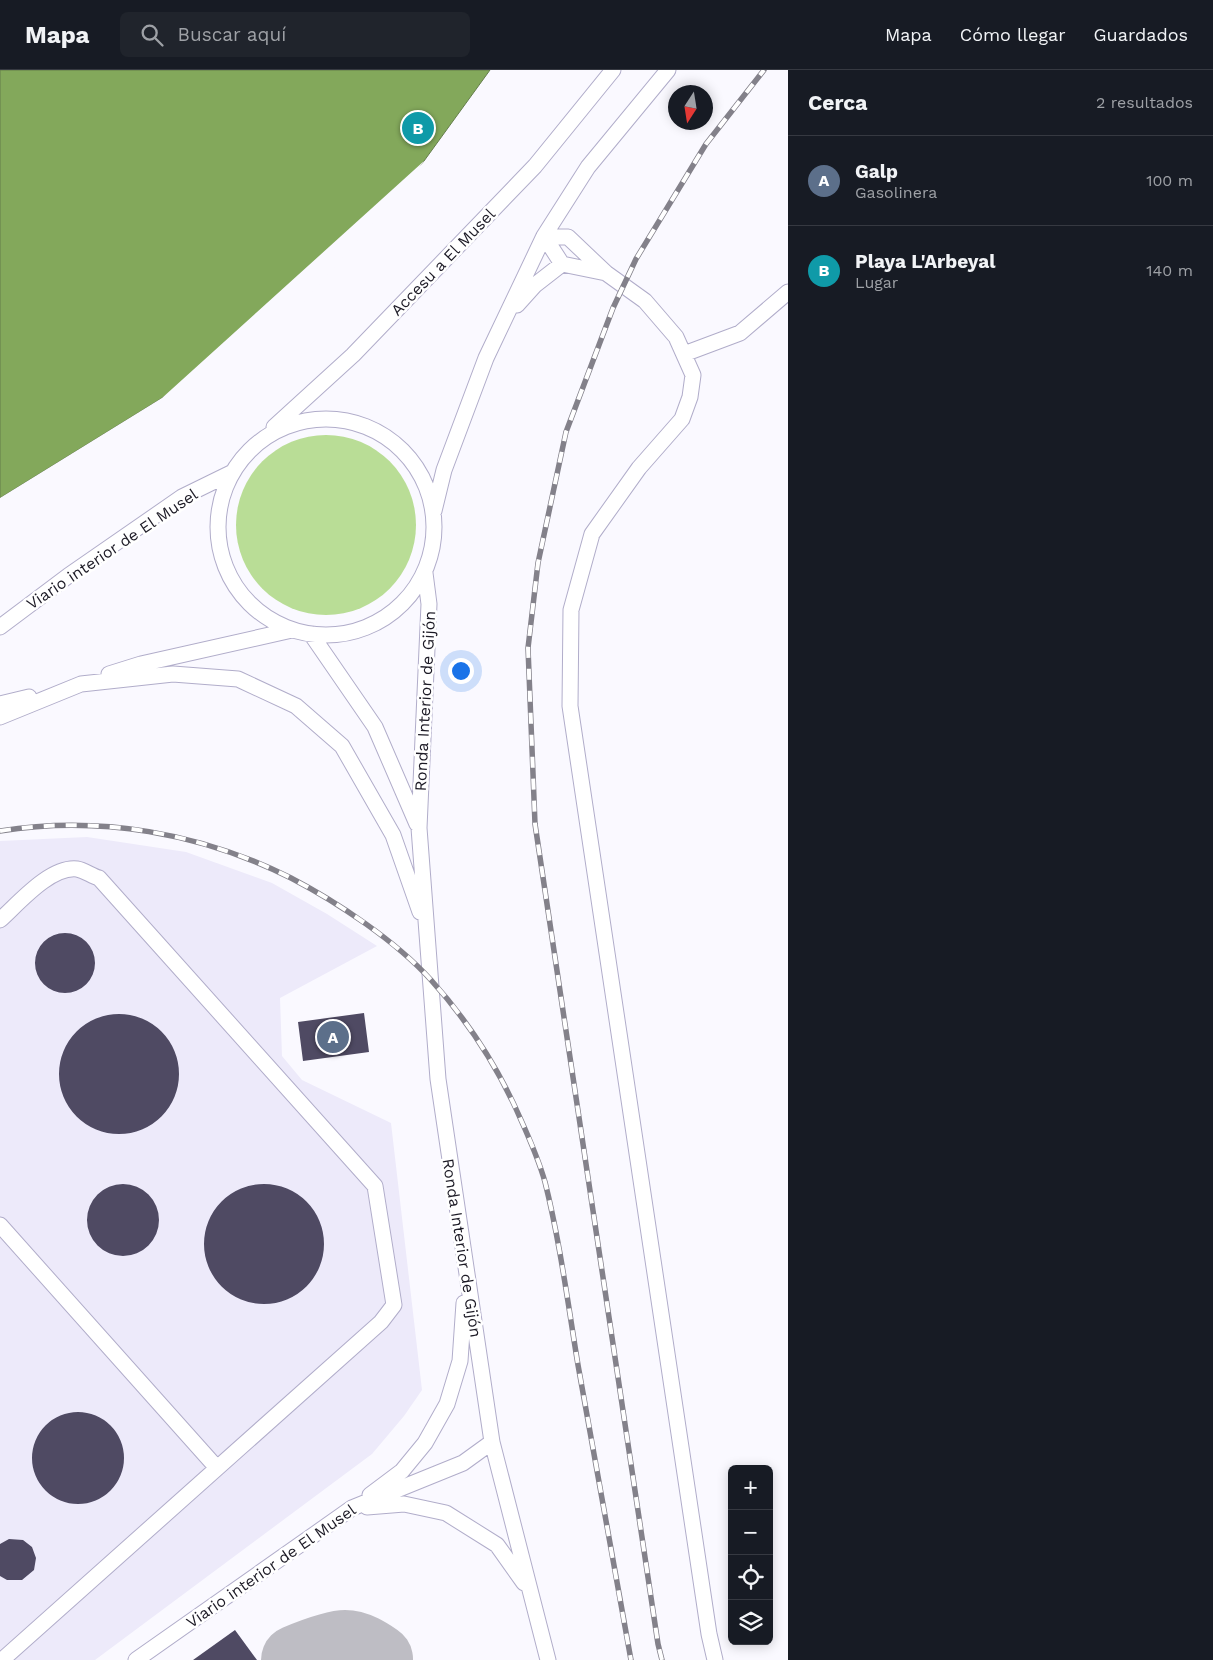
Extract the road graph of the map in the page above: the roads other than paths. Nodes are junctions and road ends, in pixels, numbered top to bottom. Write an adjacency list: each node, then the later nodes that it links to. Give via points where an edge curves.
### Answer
1 (613, 70): 9 (lane, Accesu a El Musel, via 528,173 353,355)
2 (668, 70): 3 (lane, Accesu a El Musel, via 588,167)
3 (544, 236): 4 (lane); 5 (lane, via 568,237); 7 (lane, Accesu a El Musel)
4 (562, 264): 5 (lane); 7 (lane, via 535,285)
5 (606, 273): 8 (lane, via 646,301 676,337)
6 (788, 292): 8 (lane, via 740,333)
7 (504, 320): 11 (lane, Accesu a El Musel, via 486,358 444,470)
8 (684, 354): 33 (lane, via 693,375 682,419 639,468 592,534 571,610 570,706)
9 (258, 441): 10 (lane, Accesu a El Musel); 11 (lane, Accesu a El Musel, via 292,424 320,419 369,427 401,447 423,477)
10 (231, 473): 13 (lane, Viario interior de El Musel, via 182,497); 16 (lane, Accesu a El Musel, via 219,508 219,546 234,584 259,612)
11 (434, 512): 12 (lane, Accesu a El Musel, via 433,550)
12 (425, 574): 17 (lane, Accesu a El Musel, via 406,601 385,618 352,632); 21 (lane, Ronda Interior de Gijón, via 429,604)
13 (19, 612): 14 (lane, Viario interior de El Musel); 15 (lane, Viario interior de El Musel)
14 (0, 620)
15 (0, 628)
16 (292, 630): 17 (lane, Accesu a El Musel); 18 (lane, via 140,664)
17 (311, 634): 21 (lane, Ronda Interior de Gijón, via 375,727)
18 (81, 684): 19 (lane); 20 (lane); 23 (lane, via 174,674 238,679 296,706 342,746 393,835)
19 (0, 704)
20 (0, 717)
21 (419, 828): 23 (lane, Ronda Interior de Gijón)
22 (0, 920): 27 (lane, via 58,872 77,869 98,878 375,1186 394,1305 382,1322)
23 (427, 932): 25 (lane, Ronda Interior de Gijón, via 438,1078)
24 (0, 1225): 27 (lane)
25 (466, 1273): 26 (lane, Ronda Interior de Gijón); 28 (lane, via 460,1361 447,1404 425,1443 402,1471)
26 (492, 1442): 28 (lane, Viario interior de El Musel, via 463,1463); 29 (lane, Ronda Interior de Gijón)
27 (217, 1468): 30 (lane)
28 (352, 1508): 29 (lane, via 404,1504 446,1513 498,1545); 31 (lane, Viario interior de El Musel)
29 (530, 1590): 32 (lane, Ronda Interior de Gijón)
30 (2, 1660)
31 (136, 1660)
32 (548, 1660)
33 (714, 1660)

